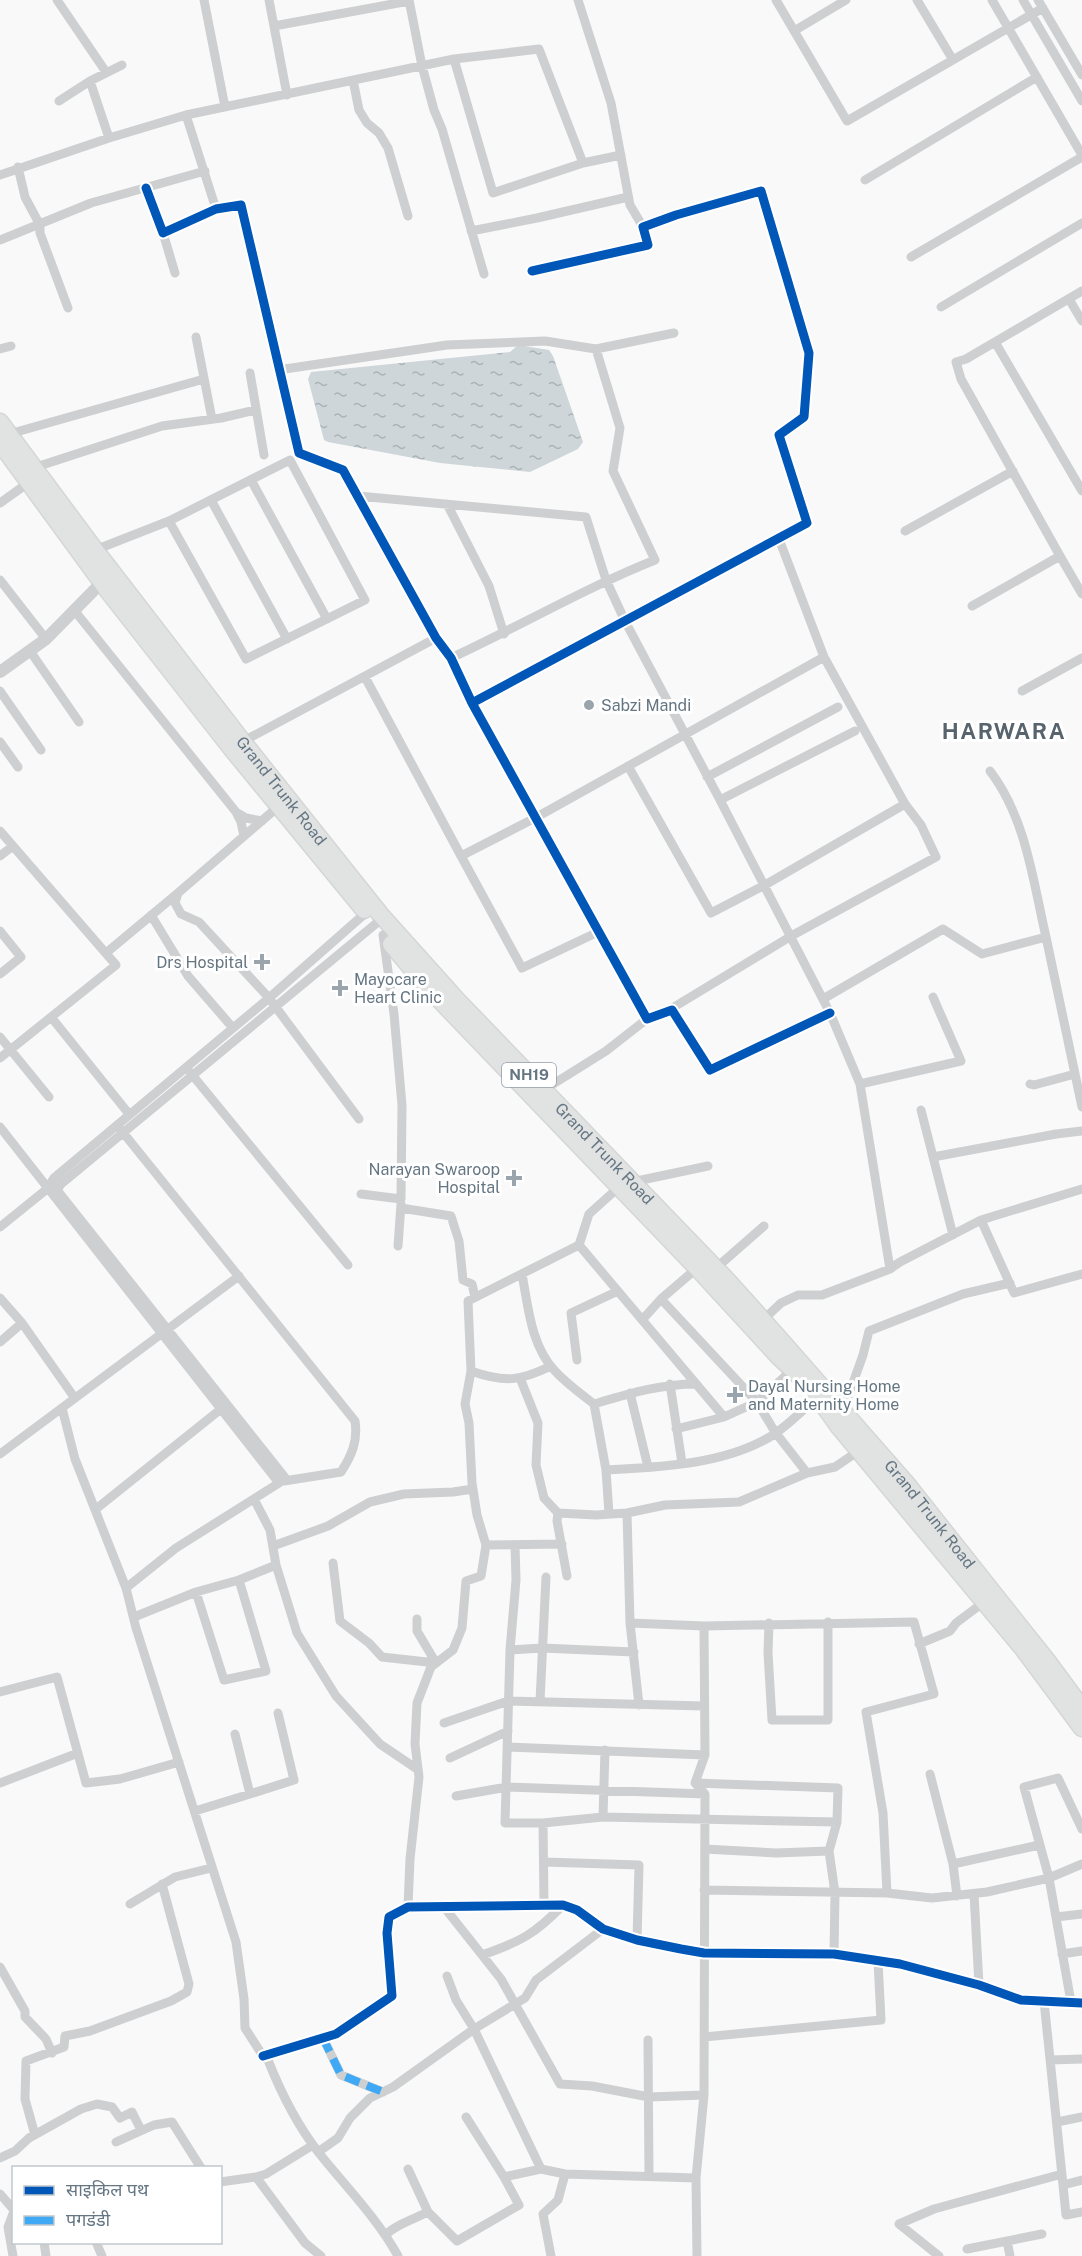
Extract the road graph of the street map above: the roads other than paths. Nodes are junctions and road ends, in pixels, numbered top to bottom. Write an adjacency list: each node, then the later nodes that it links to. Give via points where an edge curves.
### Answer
1 (57, 0): 20 (street)
2 (204, 0): 28 (street)
3 (269, 0): 13 (street)
4 (578, 0): 31 (street, via 611,103)
5 (776, 0): 15 (street)
6 (846, 0): 15 (street)
7 (917, 0): 17 (street)
8 (992, 0): 14 (street)
9 (1023, 0): 12 (street)
10 (409, 1): 13 (street); 19 (street)
11 (1040, 4): 12 (street); 21 (street)
12 (1032, 15): 14 (street); 27 (street)
13 (274, 26): 25 (street)
14 (1009, 28): 17 (street); 22 (street)
15 (794, 31): 17 (street, via 847,121)
16 (454, 59): 19 (street); 33 (street, via 539,49); 33 (street, via 493,193)
17 (952, 60)
18 (122, 65): 20 (street)
19 (422, 66): 23 (street); 45 (street)
20 (106, 72): 24 (street)
21 (1082, 75)
22 (1037, 77): 32 (street); 37 (street)
23 (353, 80): 25 (street); 41 (street, via 359,110 387,148)
24 (90, 81): 26 (street); 30 (street)
25 (287, 95): 28 (street)
26 (59, 100)
27 (1082, 101)
28 (225, 107): 29 (street)
29 (186, 115): 30 (street); 35 (street)
30 (109, 138): 34 (street)
31 (621, 155): 33 (street); 39 (street)
32 (1082, 156): 48 (street)
33 (583, 164)
34 (18, 167): 36 (street); 43 (street, via 25,197)
35 (205, 171): 38 (street); 40 (street)
36 (0, 175)
37 (865, 180)
38 (146, 188): 43 (street, via 91,203); 46 (street)
39 (628, 197): 44 (street); 45 (street)
40 (216, 209): 46 (street); 63 (street, via 241,205)
41 (408, 216)
42 (1082, 223): 54 (street)
43 (40, 225): 47 (street); 55 (street)
44 (643, 227): 49 (street, via 648,244); 80 (street, via 761,191 809,353 804,417 779,435 807,523)
45 (471, 231): 51 (street)
46 (164, 233): 50 (street)
47 (0, 240)
48 (911, 257)
49 (532, 271)
50 (175, 273)
51 (484, 274)
52 (1082, 291): 53 (street)
53 (1069, 299): 56 (street); 59 (street)
54 (940, 307)
55 (68, 308)
56 (1082, 321)
57 (674, 333): 62 (street)
58 (196, 337): 65 (street)
59 (995, 342): 70 (street, via 956,362 961,379); 73 (street)
60 (10, 346): 61 (street)
61 (0, 349)
62 (596, 349): 63 (street, via 545,341 447,345); 85 (street, via 620,428 613,471 655,560)
63 (278, 370): 74 (street, via 299,453 343,470)
64 (250, 373): 66 (street)
65 (204, 379): 67 (street); 68 (street)
66 (256, 410): 67 (street); 69 (street)
67 (212, 419): 71 (street, via 162,426)
68 (3, 433): 71 (highway, Grand Trunk Road / NH19)
69 (264, 455)
70 (1013, 471): 79 (street); 82 (street)
71 (31, 475): 76 (street); 81 (highway, Grand Trunk Road / NH19); 83 (highway, Grand Trunk Road / NH19)
72 (251, 480): 75 (street); 89 (street); 89 (street, via 290,460 364,600)
73 (1082, 491)
74 (358, 496): 77 (street); 92 (street)
75 (211, 500): 78 (street); 94 (street)
76 (0, 503)
77 (447, 504): 85 (street, via 586,517); 91 (street, via 489,586)
78 (169, 521): 81 (street); 94 (street, via 246,659)
79 (905, 531)
80 (779, 539): 90 (street); 96 (street)
81 (95, 550): 83 (highway, Grand Trunk Road / NH19)
82 (1060, 556): 86 (street); 87 (street)
83 (107, 577): 88 (street); 109 (highway, Grand Trunk Road / NH19)
84 (0, 580): 93 (street)
85 (606, 580): 90 (street); 91 (street)
86 (1082, 594)
87 (972, 606)
88 (74, 610): 93 (street); 118 (street)
89 (327, 619): 94 (street)
90 (625, 621): 103 (street); 107 (street)
91 (504, 634): 97 (street)
92 (436, 638): 97 (street); 100 (street)
93 (46, 639): 95 (street)
94 (287, 639)
95 (30, 651): 99 (street); 105 (street)
96 (824, 657): 107 (street); 116 (street)
97 (451, 658): 103 (street)
98 (1082, 658): 102 (street)
99 (0, 672)
100 (365, 677): 109 (street); 125 (street)
101 (0, 691): 110 (street)
102 (1022, 691)
103 (472, 703): 119 (street)
104 (838, 707): 114 (street)
105 (80, 722)
106 (855, 730): 115 (street)
107 (685, 735): 111 (street); 114 (street)
108 (0, 742): 112 (street)
109 (237, 745): 117 (highway, Grand Trunk Road / NH19); 129 (highway, Grand Trunk Road / NH19)
110 (41, 750)
111 (628, 766): 119 (street); 126 (street, via 711,913)
112 (18, 767)
113 (990, 771): 133 (street, via 1002,787 1019,826)
114 (707, 777): 115 (street)
115 (720, 800): 126 (street)
116 (905, 804): 126 (street); 132 (street, via 921,825 936,857)
117 (279, 806): 120 (street); 129 (highway, Grand Trunk Road / NH19)
118 (236, 812): 120 (street); 122 (street)
119 (535, 818): 125 (street); 131 (street)
120 (262, 821): 122 (street)
121 (0, 831): 123 (street)
122 (244, 836): 127 (street)
123 (13, 846): 124 (street); 134 (street)
124 (0, 856)
125 (461, 856): 131 (street, via 522,968)
126 (764, 886): 132 (street)
127 (178, 893): 128 (street); 137 (street, via 175,903 181,914 199,922)
128 (151, 915): 134 (street); 144 (street, via 188,976)
129 (377, 919): 137 (street); 139 (street); 153 (highway, Grand Trunk Road / NH19, via 430,990); 168 (street, via 394,1014 402,1105)
130 (0, 931): 135 (street, via 21,957)
131 (598, 932): 143 (street)
132 (790, 937): 138 (street); 140 (street)
133 (1046, 937): 138 (street, via 982,954 943,928); 149 (street)
134 (106, 953): 142 (street, via 116,965)
135 (0, 974)
136 (933, 997): 151 (street, via 961,1061)
137 (269, 998): 139 (street); 144 (street)
138 (823, 999): 141 (street)
139 (276, 1007): 150 (street); 158 (street)
140 (674, 1007)
141 (830, 1013): 143 (street, via 710,1070 672,1010); 151 (street)
142 (51, 1017): 146 (street); 157 (street)
143 (646, 1019): 153 (street, via 606,1051)
144 (233, 1028): 148 (street)
145 (0, 1037): 146 (street)
146 (11, 1049): 147 (street); 154 (street)
147 (0, 1058)
148 (185, 1067): 150 (street); 157 (street)
149 (1075, 1074): 152 (street); 155 (street)
150 (192, 1075): 160 (street); 175 (street)
151 (860, 1084): 178 (street)
152 (1029, 1084)
153 (538, 1093): 164 (highway, Grand Trunk Road / NH19)
154 (49, 1097)
155 (1082, 1107)
156 (921, 1110): 162 (street)
157 (129, 1114): 160 (street)
158 (359, 1119)
159 (0, 1127): 165 (street)
160 (120, 1129): 165 (street, via 54,1178); 181 (street); 190 (street, via 57,1190)
161 (1082, 1131): 162 (street)
162 (933, 1157): 172 (street)
163 (708, 1166): 164 (street)
164 (625, 1184): 173 (street, via 589,1214); 176 (highway, Grand Trunk Road / NH19); 177 (highway, Grand Trunk Road / NH19)
165 (47, 1189): 171 (street); 190 (street)
166 (1082, 1189): 169 (street)
167 (361, 1194): 168 (street)
168 (401, 1203): 174 (street); 184 (street, via 451,1216 459,1241 463,1280 472,1284)
169 (981, 1220): 172 (street); 182 (street)
170 (764, 1226): 177 (street)
171 (0, 1227)
172 (953, 1235): 178 (street)
173 (579, 1245): 179 (street); 183 (street)
174 (398, 1246)
175 (348, 1265)
176 (697, 1268): 186 (street); 194 (highway, Grand Trunk Road / NH19)
177 (716, 1268): 188 (highway, Grand Trunk Road / NH19)
178 (890, 1269): 188 (street, via 822,1295 798,1295)
179 (522, 1274): 184 (street); 193 (street, via 530,1318 542,1353)
180 (1082, 1274): 182 (street, via 1014,1293)
181 (239, 1276): 190 (street); 216 (street, via 355,1421 357,1436 351,1457 341,1472)
182 (1010, 1283): 206 (street, via 963,1294 869,1331)
183 (618, 1291): 187 (street); 192 (street, via 571,1313)
184 (475, 1297): 195 (street, via 468,1301)
185 (0, 1298): 189 (street)
186 (661, 1299): 187 (street); 202 (street)
187 (642, 1320): 198 (street)
188 (763, 1320): 206 (highway, Grand Trunk Road / NH19)
189 (22, 1323): 191 (street); 200 (street)
190 (165, 1331): 200 (street); 205 (street); 216 (street)
191 (0, 1342)
192 (577, 1360)
193 (551, 1366): 196 (street); 203 (street)
194 (793, 1369): 201 (highway, Grand Trunk Road / NH19); 202 (street)
195 (471, 1371): 196 (street); 217 (street, via 465,1404)
196 (520, 1378): 220 (street, via 538,1423 536,1465 544,1498)
197 (670, 1384): 198 (street); 199 (street); 208 (street)
198 (696, 1384): 207 (street)
199 (630, 1393): 203 (street); 213 (street)
200 (74, 1397): 204 (street)
201 (818, 1397): 209 (street); 210 (highway, Grand Trunk Road / NH19)
202 (757, 1402): 207 (street); 209 (street)
203 (594, 1404): 214 (street)
204 (62, 1408): 211 (street); 219 (street, via 75,1459)
205 (221, 1409): 216 (street); 219 (street)
206 (843, 1411): 251 (highway, Grand Trunk Road / NH19, via 906,1483)
207 (724, 1417): 208 (street)
208 (676, 1429): 212 (street)
209 (775, 1432): 212 (street, via 724,1456); 215 (street)
210 (860, 1450): 215 (street, via 835,1467); 234 (highway, Grand Trunk Road / NH19)
211 (0, 1454)
212 (682, 1463): 213 (street)
213 (648, 1467): 214 (street)
214 (606, 1470): 222 (street)
215 (807, 1473): 221 (street, via 738,1502 665,1505)
216 (283, 1481): 218 (street)
217 (473, 1489): 224 (street, via 404,1494 370,1502 328,1526); 225 (street)
218 (255, 1498): 224 (street); 232 (street, via 176,1548)
219 (96, 1509): 232 (street)
220 (558, 1513): 222 (street); 223 (street)
221 (627, 1513): 222 (street); 237 (street)
222 (609, 1514)
223 (562, 1544): 226 (street); 229 (street)
224 (273, 1545): 228 (street)
225 (486, 1545): 226 (street); 245 (street, via 482,1576 466,1581 462,1628 453,1650)
226 (515, 1545): 243 (street)
227 (333, 1563): 245 (street, via 340,1621 382,1657)
228 (276, 1565): 231 (street); 263 (street, via 297,1633 336,1696 380,1744)
229 (567, 1576)
230 (546, 1577): 242 (street)
231 (239, 1580): 233 (street); 233 (street, via 266,1671 224,1680)
232 (126, 1588): 235 (street)
233 (196, 1592): 235 (street)
234 (984, 1602): 241 (street, via 950,1631); 254 (highway, Grand Trunk Road / NH19)
235 (134, 1617): 262 (street)
236 (417, 1619): 245 (street, via 417,1630)
237 (630, 1623): 240 (street); 244 (street)
238 (769, 1623): 239 (street); 239 (street, via 772,1720 828,1720); 240 (street)
239 (828, 1623): 241 (street, via 914,1622)
240 (704, 1626): 250 (street)
241 (919, 1644): 289 (street, via 934,1694 866,1712 883,1813)
242 (542, 1648): 243 (street); 244 (street); 248 (street)
243 (510, 1650): 247 (street)
244 (634, 1652): 249 (street)
245 (436, 1663): 263 (street, via 417,1703)
246 (0, 1692): 259 (street, via 57,1677)
247 (508, 1701): 248 (street); 253 (street); 255 (street)
248 (540, 1701): 249 (street)
249 (639, 1705): 250 (street)
250 (704, 1706): 260 (street)
251 (1082, 1708)
252 (278, 1713): 269 (street, via 294,1780)
253 (444, 1723)
254 (1082, 1728)
255 (508, 1731): 257 (street); 261 (street)
256 (235, 1734): 269 (street)
257 (507, 1747): 258 (street); 267 (street)
258 (604, 1750): 260 (street); 268 (street)
259 (78, 1753): 262 (street, via 86,1783 120,1779); 265 (street)
260 (705, 1755): 266 (street)
261 (450, 1758)
262 (179, 1762): 272 (street)
263 (417, 1769): 295 (street)
264 (930, 1774): 282 (street)
265 (0, 1783)
266 (694, 1783): 270 (street); 275 (street, via 838,1788)
267 (507, 1787): 268 (street); 271 (street); 276 (street, via 505,1823)
268 (604, 1790): 270 (street); 273 (street)
269 (250, 1794): 272 (street)
270 (705, 1794): 274 (street)
271 (456, 1796)
272 (195, 1811): 284 (street)
273 (603, 1817): 274 (street); 276 (street)
274 (704, 1821): 275 (street); 279 (street)
275 (837, 1822): 280 (street)
276 (543, 1823): 281 (street)
277 (1082, 1829): 278 (street, via 1058,1778 1024,1787)
278 (1039, 1845): 282 (street); 285 (street)
279 (705, 1850): 280 (street); 287 (street)
280 (829, 1851): 288 (street)
281 (544, 1862): 293 (street); 300 (street, via 639,1865)
282 (953, 1864): 291 (street)
283 (1082, 1864): 285 (street)
284 (211, 1868): 286 (street); 319 (street, via 236,1942 245,2028)
285 (1049, 1878): 290 (street); 298 (street)
286 (162, 1884): 292 (street); 318 (street, via 189,1984 187,1992 90,2031 64,2036 64,2047)
287 (704, 1890): 288 (street); 302 (street)
288 (835, 1893): 289 (street); 303 (street)
289 (887, 1893): 291 (street, via 933,1898)
290 (975, 1894): 291 (street); 309 (street)
291 (957, 1896)
292 (130, 1904)
293 (544, 1904): 294 (street); 296 (street)
294 (563, 1905): 299 (street); 305 (street, via 517,1943)
295 (408, 1907): 296 (street); 316 (street, via 389,1917 392,1996 336,2034)
296 (444, 1907): 305 (street)
297 (1082, 1914): 298 (street)
298 (1056, 1917): 304 (street)
299 (603, 1929): 300 (street); 313 (street, via 536,1980 525,1998)
300 (637, 1940): 302 (street)
301 (1082, 1951): 304 (street)
302 (704, 1953): 303 (street); 315 (street)
303 (834, 1954): 306 (street)
304 (1062, 1954): 311 (street)
305 (482, 1955): 313 (street)
306 (878, 1961): 309 (street); 315 (street, via 881,2020)
307 (0, 1967): 318 (street, via 26,2011 25,2017 46,2039)
308 (447, 1976): 314 (street)
309 (979, 1985): 310 (street, via 1021,2000)
310 (1044, 2001): 311 (street); 321 (street)
311 (1071, 2002): 312 (street)
312 (1082, 2003)
313 (515, 2004): 314 (street); 324 (street, via 560,2084)
314 (474, 2029): 322 (street); 335 (street)
315 (704, 2037): 323 (street)
316 (323, 2038): 319 (street); 322 (street, via 341,2075)
317 (648, 2040): 324 (street)
318 (52, 2053): 329 (street, via 26,2061 25,2099)
319 (263, 2056): 331 (street, via 283,2097)
320 (1082, 2059): 321 (street)
321 (1050, 2060): 327 (street)
322 (383, 2092): 331 (street, via 370,2098 350,2118 338,2138)
323 (704, 2095): 324 (street); 341 (street)
324 (649, 2097): 338 (street)
325 (466, 2117): 340 (street)
326 (1082, 2117): 327 (street)
327 (1057, 2122): 337 (street)
328 (141, 2130): 329 (street, via 132,2112 120,2118 112,2107 98,2104 81,2109); 330 (street); 333 (street, via 172,2122)
329 (35, 2135): 332 (street)
330 (116, 2142)
331 (316, 2148): 339 (street); 351 (street)
332 (0, 2158)
333 (200, 2166)
334 (408, 2169): 347 (street)
335 (541, 2169): 336 (street); 340 (street)
336 (565, 2174): 338 (street); 357 (street, via 558,2200 543,2214)
337 (1062, 2174): 344 (street); 359 (street, via 934,2209 899,2224)
338 (649, 2176): 341 (street)
339 (256, 2177): 343 (street); 355 (street, via 305,2243)
340 (504, 2177): 347 (street, via 519,2205 457,2241)
341 (696, 2178): 358 (street)
342 (1082, 2180): 344 (street)
343 (222, 2182)
344 (1063, 2185): 348 (street, via 1066,2215)
345 (0, 2194): 346 (street)
346 (12, 2208)
347 (428, 2212): 351 (street)
348 (1082, 2212)
349 (12, 2216): 354 (street, via 8,2228)
350 (1042, 2234): 352 (street)
351 (386, 2235): 356 (street)
352 (1007, 2241): 353 (street); 360 (street)
353 (967, 2249)
354 (13, 2256)
355 (321, 2256)
356 (398, 2256)
357 (551, 2256)
358 (697, 2256)
359 (939, 2256)
360 (1011, 2256)

